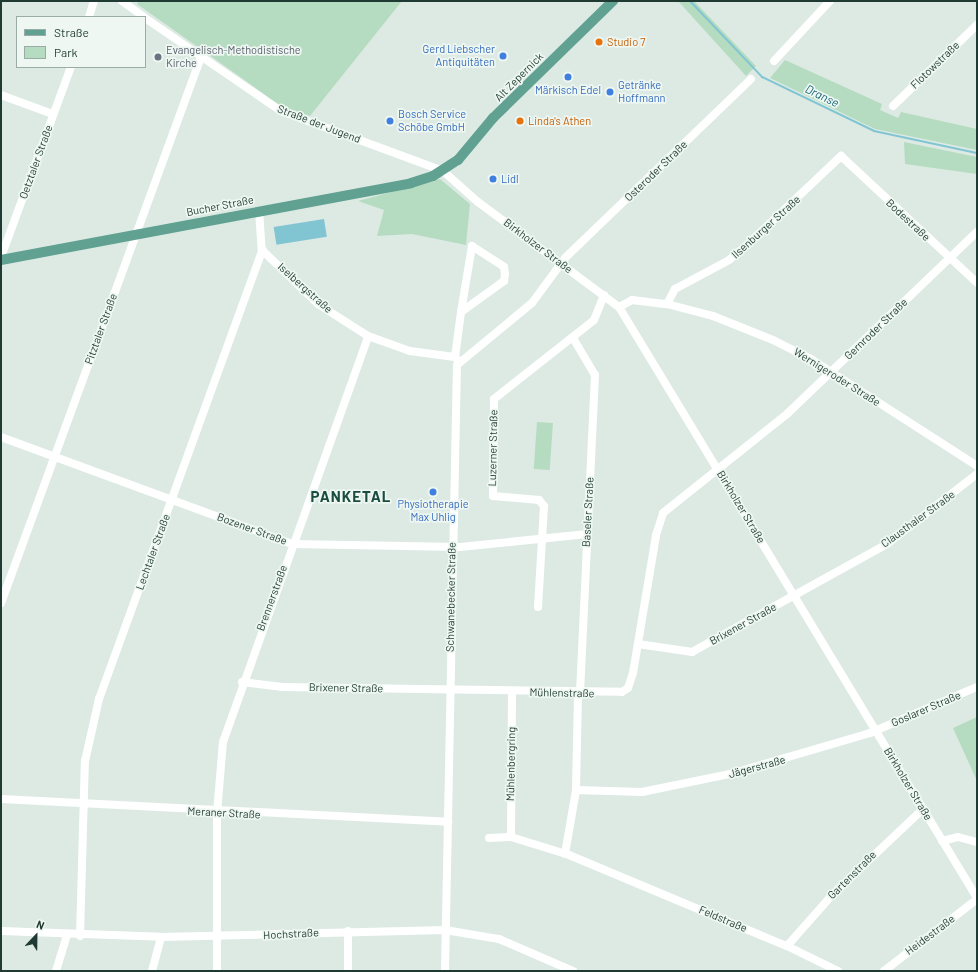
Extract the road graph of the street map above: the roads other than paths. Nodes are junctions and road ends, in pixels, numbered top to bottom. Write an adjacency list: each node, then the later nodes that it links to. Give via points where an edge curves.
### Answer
1 (94, 1): 5 (street)
2 (122, 1): 6 (street, Straße der Jugend)
3 (613, 1): 17 (main road, Alt Zepernick)
4 (830, 1): 10 (street)
5 (89, 16)
6 (144, 16)
7 (146, 18): 9 (street, Straße der Jugend)
8 (977, 25): 14 (street, Flotowstraße)
9 (201, 57): 17 (street, Straße der Jugend, via 281,111); 20 (street, Pitztaler Straße)
10 (774, 61)
11 (71, 68): 15 (street, Oetztaler Straße)
12 (751, 79): 24 (street, Osteroder Straße)
13 (1, 95): 15 (street)
14 (893, 106)
15 (53, 114): 22 (street, Oetztaler Straße)
16 (841, 156): 23 (street, Bodestraße); 27 (street, Ilsenburger Straße, via 749,243 729,260 675,289)
17 (443, 171): 18 (main road, Bucher Straße, via 411,183); 24 (street, Birkholzer Straße)
18 (259, 211): 20 (main road, Bucher Straße); 21 (street)
19 (977, 232): 23 (street, Gernroder Straße)
20 (135, 234): 22 (main road, Bucher Straße); 35 (street, Pitztaler Straße)
21 (262, 250): 30 (street, Iselbergstraße, via 318,304); 39 (street, Lechtaler Straße)
22 (1, 259)
23 (949, 259): 25 (street, Bodestraße); 33 (street, Gernroder Straße)
24 (561, 264): 26 (street, Birkholzer Straße); 32 (street, Osteroder Straße, via 532,303)
25 (977, 283)
26 (604, 295): 28 (street, Birkholzer Straße); 31 (street, Luzerner Straße, via 594,320)
27 (667, 304): 28 (street, Wernigeroder Straße, via 632,300); 33 (street, Wernigeroder Straße, via 751,330)
28 (619, 307): 37 (street, Birkholzer Straße)
29 (461, 312): 29 (street, Schwanebecker Straße, via 464,289 472,246 504,267 504,281); 32 (street, Schwanebecker Straße)
30 (368, 336): 32 (street, Iselbergstraße, via 410,351); 42 (street, Brennerstraße)
31 (573, 338): 40 (street, Baseler Straße, via 595,375); 41 (street, Luzerner Straße, via 494,399 493,496 542,502)
32 (457, 359): 43 (street, Schwanebecker Straße)
33 (832, 372): 36 (street, Wernigeroder Straße); 37 (street, Gernroder Straße, via 769,430)
34 (1, 437): 35 (street, Bozener Straße)
35 (54, 456): 39 (street, Bozener Straße); 45 (street, Pitztaler Straße)
36 (977, 466)
37 (718, 470): 44 (street, Birkholzer Straße); 47 (street, Mühlenstraße, via 668,507 660,519)
38 (977, 474): 44 (street, Clausthaler Straße, via 887,544)
39 (172, 500): 42 (street, Bozener Straße); 56 (street, Lechtaler Straße, via 99,699 85,761)
40 (587, 534): 41 (street, Bozener Straße); 52 (street, Baseler Straße)
41 (543, 538): 43 (street, Bozener Straße); 46 (street, Luzerner Straße)
42 (292, 544): 43 (street, Bozener Straße); 48 (street, Brennerstraße)
43 (452, 547): 50 (street, Schwanebecker Straße)
44 (794, 595): 47 (street, Brixener Straße, via 692,652); 53 (street, Birkholzer Straße)
45 (1, 602)
46 (538, 607)
47 (638, 644): 52 (street, Mühlenstraße, via 628,688 612,694)
48 (242, 682): 50 (street, Brixener Straße, via 281,687); 58 (street, Brennerstraße, via 222,747)
49 (977, 687): 53 (street, Goslarer Straße)
50 (450, 691): 51 (street, Mühlenstraße); 59 (street, Schwanebecker Straße)
51 (512, 692): 52 (street, Mühlenstraße); 60 (street, Mühlenbergring)
52 (579, 693): 54 (street)
53 (876, 731): 54 (street, Jägerstraße, via 737,773 639,792); 57 (street, Birkholzer Straße)
54 (576, 790): 64 (street)
55 (1, 799): 56 (street, Meraner Straße)
56 (84, 805): 58 (street, Meraner Straße); 70 (street, Lechtaler Straße)
57 (923, 809): 62 (street, Birkholzer Straße); 73 (street, Gartenstraße, via 828,900)
58 (217, 813): 59 (street, Meraner Straße); 71 (street, Brennerstraße)
59 (448, 822): 66 (street, Schwanebecker Straße)
60 (511, 836): 61 (street); 64 (street)
61 (489, 838)
62 (942, 840): 63 (street, via 958,838); 65 (street, Birkholzer Straße)
63 (977, 842)
64 (564, 854): 73 (street, Feldstraße)
65 (977, 898): 81 (street, Heidestraße)
66 (445, 930): 68 (street, Hochstraße); 78 (street, Schwanebecker Straße); 79 (street, Hochstraße, via 499,938)
67 (1, 931): 69 (street, Hochstraße)
68 (348, 931): 71 (street, Hochstraße); 77 (street)
69 (67, 936): 70 (street, Hochstraße); 74 (street)
70 (80, 936): 72 (street, Hochstraße)
71 (216, 936): 72 (street, Hochstraße); 76 (street, Brennerstraße)
72 (161, 937): 75 (street)
73 (787, 946): 80 (street, Feldstraße)
74 (56, 971)
75 (152, 971)
76 (217, 971)
77 (348, 971)
78 (445, 971)
79 (573, 971)
80 (838, 971)
81 (884, 971)

